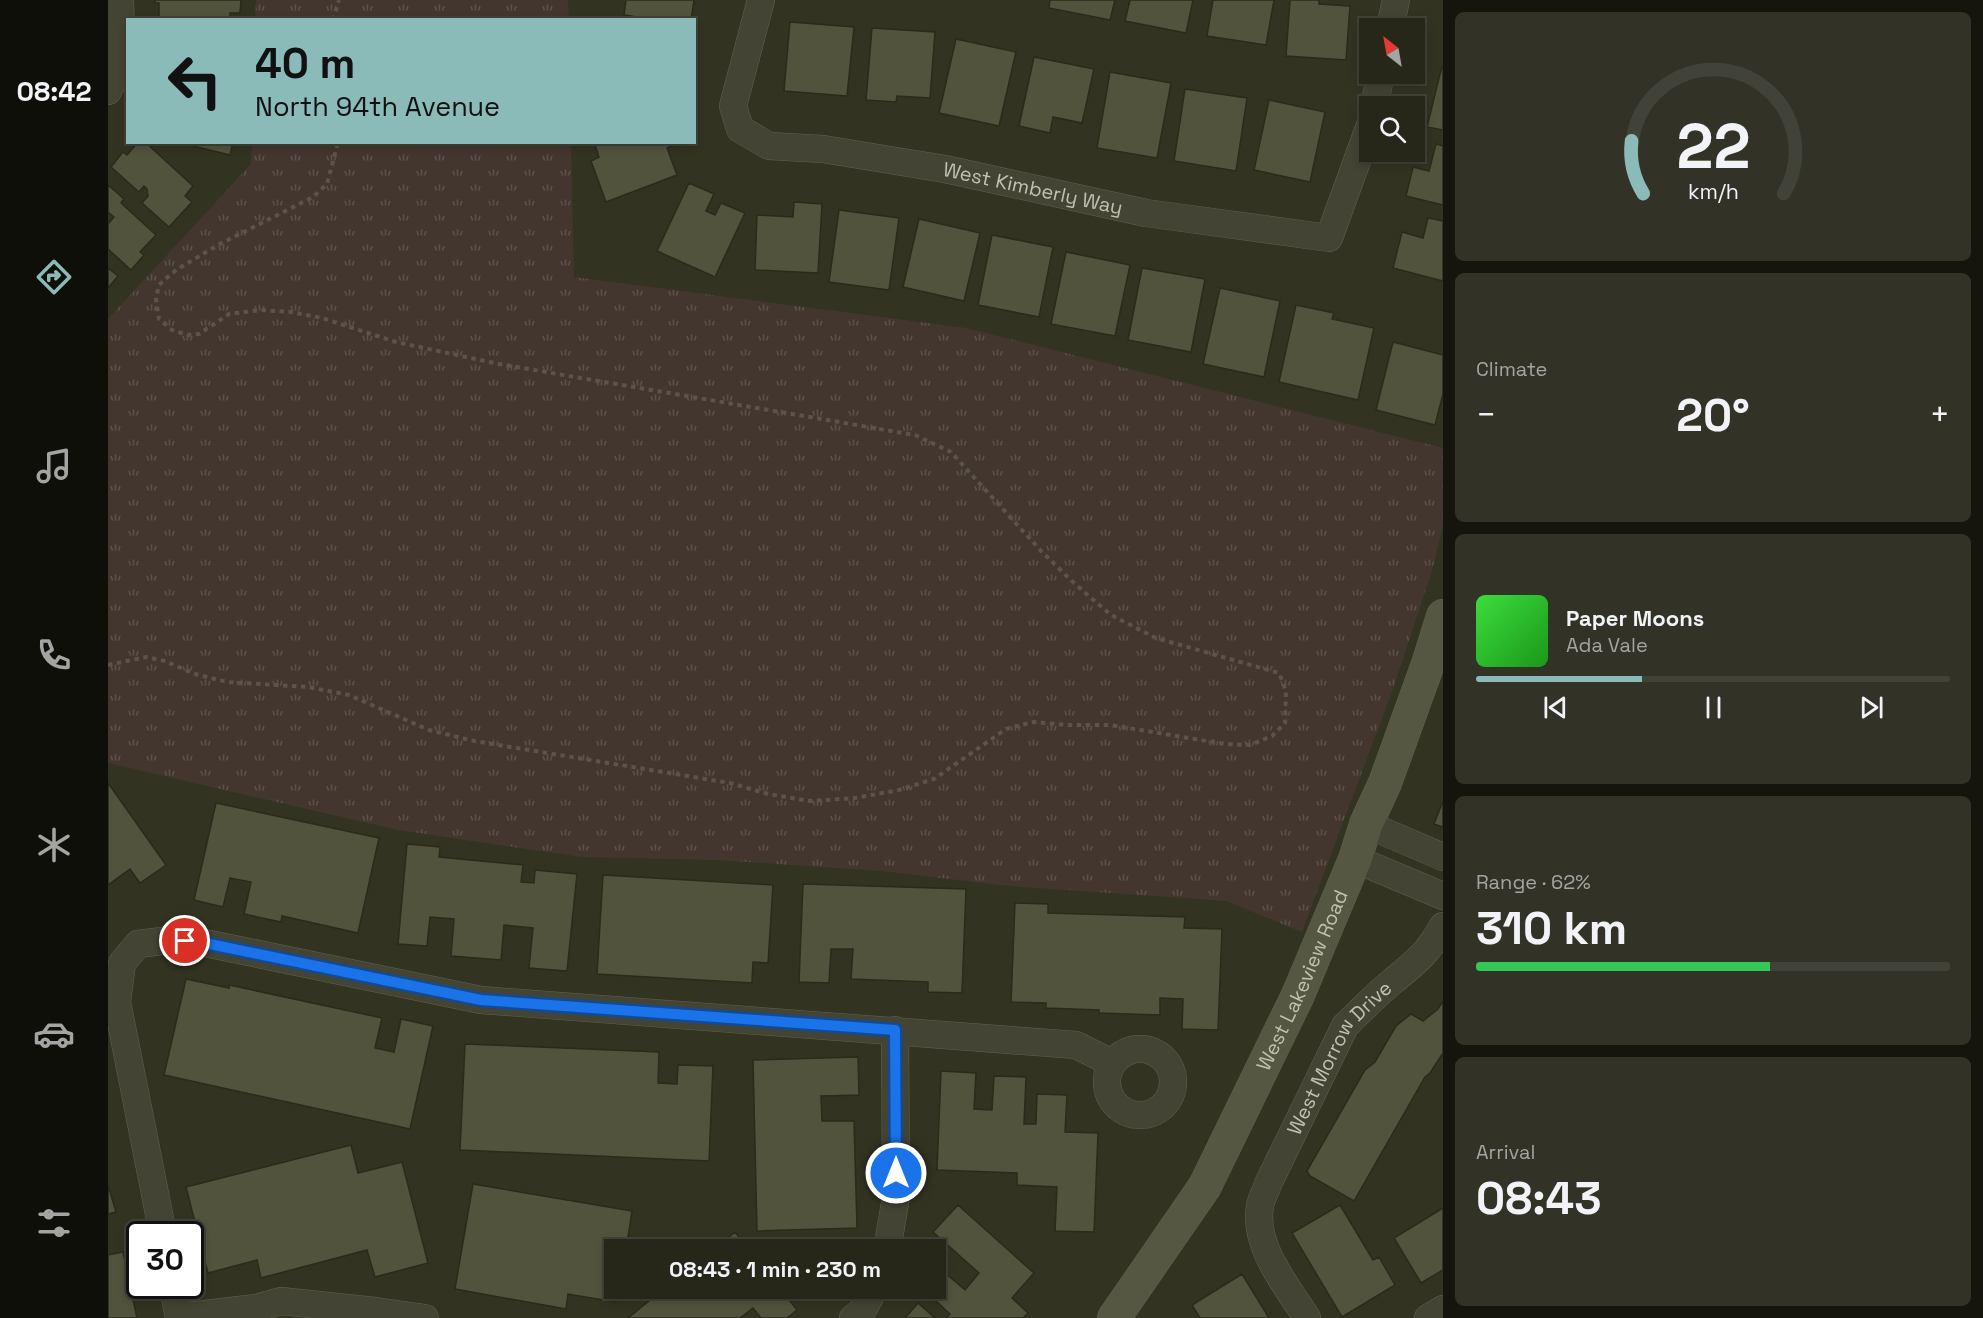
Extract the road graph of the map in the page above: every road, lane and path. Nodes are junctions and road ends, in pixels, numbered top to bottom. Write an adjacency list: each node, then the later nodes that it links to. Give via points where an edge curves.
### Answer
1 (120, 0): 7 (street, via 121,37 115,78)
2 (339, 0): 5 (path)
3 (761, 0): 9 (street, West Kimberly Way, via 733,106 740,129 769,146 823,148 945,169 1146,213 1329,238)
4 (1396, 0): 6 (street)
5 (334, 18)
6 (1392, 18)
7 (108, 91)
8 (337, 144): 11 (path, via 327,184 313,197 218,245 159,285 159,319 172,330 188,335 199,334 229,314 291,312 396,342 499,364 915,435 951,452 1042,552 1110,615 1156,638 1279,673 1286,690 1285,723 1272,736 1250,746 1110,725 1033,722 1006,729 934,779 866,796 810,801 730,783 474,741 429,730 349,695 308,687 227,682 146,657)
9 (1359, 155)
10 (1443, 616): 12 (street, West Lakeview Road, via 1385,783)
11 (108, 665)
12 (1366, 824): 13 (street); 14 (street, West Lakeview Road)
13 (1443, 857)
14 (1354, 860): 15 (street); 27 (street, West Lakeview Road, via 1298,995 1205,1186)
15 (1443, 896)
16 (1443, 926): 28 (street, West Morrow Drive, via 1417,963 1345,1026 1260,1207 1260,1225 1270,1257)
17 (895, 1030): 18 (street, via 1076,1045); 19 (street, via 481,1000 200,942 138,944 122,963 117,1002); 20 (street, via 896,1197)
18 (1112, 1063)
19 (160, 1221)
20 (889, 1239)
21 (175, 1299): 24 (street)
22 (869, 1299): 26 (street)
23 (1443, 1309): 29 (street)
24 (179, 1318): 25 (street, via 281,1301)
25 (425, 1318)
26 (853, 1318)
27 (1114, 1318)
28 (1307, 1318)
29 (1428, 1318)

